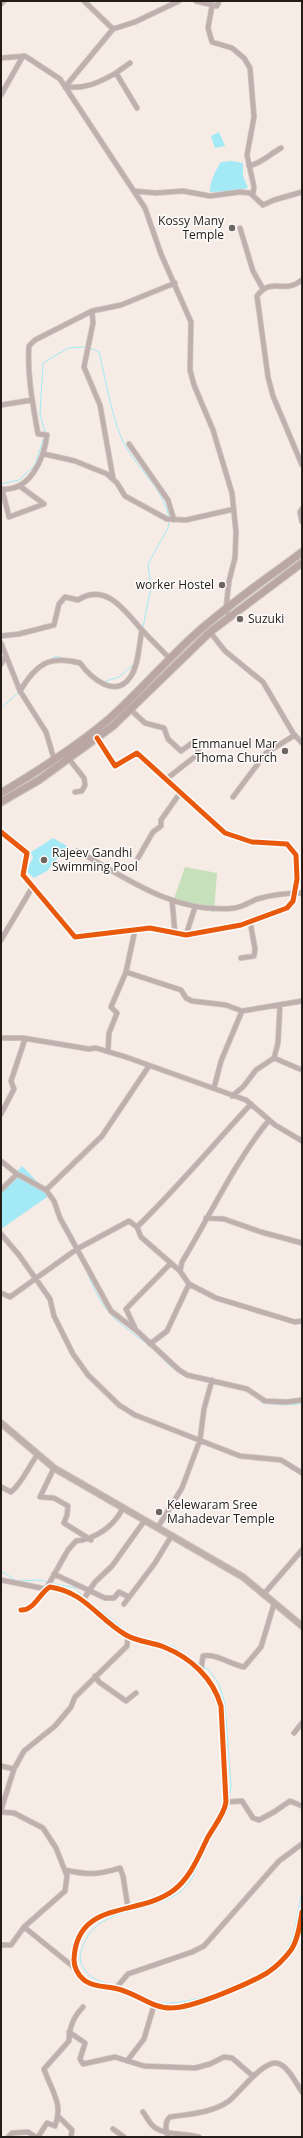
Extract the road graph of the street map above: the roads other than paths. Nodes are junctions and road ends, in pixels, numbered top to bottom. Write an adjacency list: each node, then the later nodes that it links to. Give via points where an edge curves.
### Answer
1 (4, 1): 6 (street)
2 (84, 1): 8 (street)
3 (179, 1): 8 (street, via 135,22)
4 (196, 1): 7 (street)
5 (219, 1): 7 (street, via 217,6)
6 (1, 4)
7 (212, 6): 17 (street, via 208,28 212,42 232,48 244,58 250,68 254,117 248,155)
8 (113, 29): 13 (street)
9 (23, 56): 10 (street); 13 (street, via 60,79); 14 (street)
10 (1, 58)
11 (130, 63): 12 (street)
12 (116, 73): 13 (street, via 93,86); 15 (street)
13 (65, 87): 18 (street)
14 (1, 95)
15 (137, 108)
16 (281, 148): 17 (street, via 259,163)
17 (249, 166): 20 (street)
18 (134, 191): 20 (street, via 183,191 205,196 240,192); 23 (street, via 145,208 161,254)
19 (302, 192): 20 (street, via 263,205)
20 (253, 194)
21 (240, 228): 24 (street, via 253,271)
22 (302, 280): 24 (street, via 288,288 273,286)
23 (175, 282): 25 (street, via 121,305); 34 (street, via 191,322 190,370 213,430 232,493)
24 (263, 289): 30 (street, via 257,296 268,376 273,396)
25 (92, 311): 26 (street, via 35,340 29,346); 31 (street, via 93,323 84,367 100,405)
26 (32, 400): 27 (street); 29 (street, via 38,434 48,435)
27 (1, 405)
28 (129, 444): 36 (street, via 168,500)
29 (44, 454): 31 (street, via 86,464); 32 (street)
30 (302, 465)
31 (113, 478): 36 (street, via 125,496 167,519)
32 (21, 487): 33 (street); 33 (street, via 44,504 9,517)
33 (1, 489)
34 (234, 509): 36 (street, via 186,520); 40 (street, via 235,558)
35 (302, 509): 37 (street)
36 (174, 520)
37 (302, 522)
38 (302, 552): 40 (main road)
39 (302, 563): 41 (main road)
40 (226, 608): 41 (street); 47 (main road)
41 (229, 617): 43 (main road)
42 (142, 630): 44 (street, via 119,603 92,594 78,600 65,597 58,604 54,625); 47 (street); 49 (street, via 131,676 121,684 112,686 100,683 80,664 56,660 32,672)
43 (210, 632): 50 (main road); 51 (street, via 225,651 263,682)
44 (1, 636)
45 (1, 644): 46 (street)
46 (5, 657): 48 (street); 49 (street)
47 (170, 659): 54 (main road, via 108,719)
48 (1, 664)
49 (20, 690): 54 (street, via 46,732)
50 (131, 710): 52 (main road); 56 (street, via 145,723 164,728 168,739 181,751 195,741 200,744 197,755)
51 (295, 736): 53 (street); 60 (street, via 266,754)
52 (97, 738): 55 (main road); 56 (street, via 115,766 137,753)
53 (302, 743)
54 (54, 759): 58 (main road)
55 (69, 759): 57 (street, via 84,778 85,784 82,791); 61 (main road)
56 (165, 780): 59 (street)
57 (74, 792)
58 (1, 793)
59 (180, 794): 64 (street); 66 (street, via 225,833 252,842 287,844 296,855)
60 (234, 798)
61 (1, 802)
62 (1, 832): 65 (street, via 27,853 23,876)
63 (78, 851): 68 (street, via 143,889)
64 (138, 858)
65 (33, 886): 71 (street, via 75,937); 74 (street)
66 (296, 893): 67 (street); 69 (street, via 268,896 237,908 213,910); 70 (street, via 286,908)
67 (302, 893)
68 (172, 900): 69 (street); 72 (street)
69 (195, 907): 73 (street)
70 (250, 921): 73 (street); 75 (street, via 254,956)
71 (135, 930): 72 (street, via 150,928); 76 (street)
72 (175, 933): 73 (street)
73 (186, 935)
74 (1, 940)
75 (241, 958)
76 (126, 972): 79 (street, via 181,990 186,998 192,1001 226,1005); 82 (street, via 111,1007 117,1013 109,1033)
77 (302, 1001): 78 (street)
78 (280, 1005): 79 (street); 83 (street, via 278,1043)
79 (242, 1011): 86 (street, via 221,1061)
80 (1, 1038): 81 (street)
81 (26, 1039): 82 (street); 89 (street, via 11,1081 14,1089)
82 (108, 1051): 84 (street)
83 (274, 1058): 85 (street); 87 (street, via 256,1070)
84 (149, 1066): 86 (street); 95 (street, via 102,1136)
85 (302, 1070)
86 (214, 1088): 87 (street)
87 (232, 1096): 88 (street)
88 (252, 1104): 90 (street); 97 (street)
89 (1, 1114)
90 (269, 1120): 91 (street); 96 (street, via 252,1140)
91 (302, 1142)
92 (1, 1160): 93 (street)
93 (17, 1174): 94 (street); 95 (street)
94 (1, 1190)
95 (46, 1190): 100 (street)
96 (206, 1218): 99 (street, via 224,1219); 102 (street)
97 (137, 1227): 100 (street, via 129,1221 125,1222); 101 (street, via 141,1237)
98 (1, 1234): 103 (street)
99 (302, 1243)
100 (77, 1249): 103 (street); 107 (street, via 111,1311)
101 (171, 1262): 102 (street); 107 (street, via 126,1309)
102 (180, 1270): 104 (street)
103 (36, 1279): 105 (street, via 10,1297); 112 (street, via 50,1299 54,1316 73,1354 88,1375 114,1402 135,1415)
104 (189, 1284): 106 (street, via 216,1298 295,1322); 108 (street, via 167,1331)
105 (1, 1294)
106 (302, 1321)
107 (136, 1331): 108 (street)
108 (150, 1344): 109 (street, via 185,1374)
109 (212, 1380): 110 (street, via 247,1388 265,1401); 112 (street, via 204,1409)
110 (302, 1400)
111 (1, 1423): 113 (main road)
112 (200, 1440): 115 (street, via 240,1456 281,1460); 119 (street, via 182,1488)
113 (38, 1454): 114 (main road); 116 (street, via 18,1486 11,1492)
114 (54, 1468): 117 (main road); 121 (street, via 40,1497 54,1498 68,1506 68,1515 64,1523)
115 (302, 1473)
116 (1, 1487)
117 (123, 1508): 118 (main road); 121 (street, via 106,1529)
118 (145, 1520): 119 (main road); 126 (street, via 112,1566 95,1582)
119 (158, 1527): 120 (main road)
120 (172, 1535): 127 (main road, via 243,1576); 128 (street)
121 (90, 1540): 123 (street, via 76,1541)
122 (302, 1550): 127 (street)
123 (54, 1574): 125 (street); 126 (street)
124 (1, 1580): 125 (street)
125 (46, 1589): 129 (street, via 60,1588); 132 (street, via 30,1608)
126 (90, 1591): 128 (street, via 105,1598 114,1598 119,1592); 129 (street)
127 (263, 1594): 131 (main road)
128 (129, 1597): 130 (street)
129 (83, 1600): 134 (street)
130 (124, 1604)
131 (274, 1604): 133 (main road); 135 (street, via 261,1646 244,1667 209,1654 203,1656)
132 (21, 1610)
133 (302, 1626)
134 (128, 1636): 135 (street, via 165,1647); 136 (street, via 127,1646)
135 (201, 1669): 142 (street, via 218,1695 221,1706)
136 (95, 1676): 137 (street, via 99,1682 126,1701); 141 (street, via 75,1697 64,1716 24,1751)
137 (136, 1692)
138 (302, 1723): 139 (street)
139 (294, 1734)
140 (1, 1766): 141 (street)
141 (14, 1769): 144 (street)
142 (226, 1802): 143 (street, via 242,1801 253,1818 259,1820 290,1801); 147 (street, via 186,1878 164,1896)
143 (302, 1806)
144 (1, 1811): 146 (street, via 14,1812 43,1828 56,1848)
145 (302, 1844): 152 (street, via 279,1861 204,1946 128,1974)
146 (65, 1870): 147 (street, via 101,1874 120,1868); 149 (street, via 65,1891)
147 (128, 1908): 151 (street, via 92,1920 85,1928 75,1951)
148 (302, 1912): 153 (street, via 293,1948 268,1972 200,2001 171,2008)
149 (24, 1927): 150 (street, via 11,1945); 151 (street)
150 (1, 1945)
151 (76, 1969): 152 (street, via 83,1980 101,1986)
152 (117, 1987): 153 (street)
153 (154, 2005): 156 (street, via 144,2039)
154 (83, 2007): 155 (street, via 74,2016)
155 (69, 2032): 156 (street, via 85,2043 80,2059 83,2064 115,2056); 160 (street, via 69,2041 44,2069 53,2095 59,2103)
156 (127, 2060): 157 (street, via 150,2067 195,2068 224,2057 232,2058)
157 (253, 2076): 158 (street, via 270,2064 278,2064 285,2069); 162 (street, via 242,2091 227,2102 207,2111 167,2119)
158 (302, 2092)
159 (143, 2112): 162 (street, via 153,2127)
160 (59, 2117): 164 (street, via 55,2126 47,2123); 165 (street, via 72,2130)
161 (113, 2129): 166 (street)
162 (167, 2134): 167 (street)
163 (8, 2137): 164 (street, via 12,2133 28,2132)
164 (37, 2137)
165 (71, 2137)
166 (124, 2137)
167 (199, 2137)

